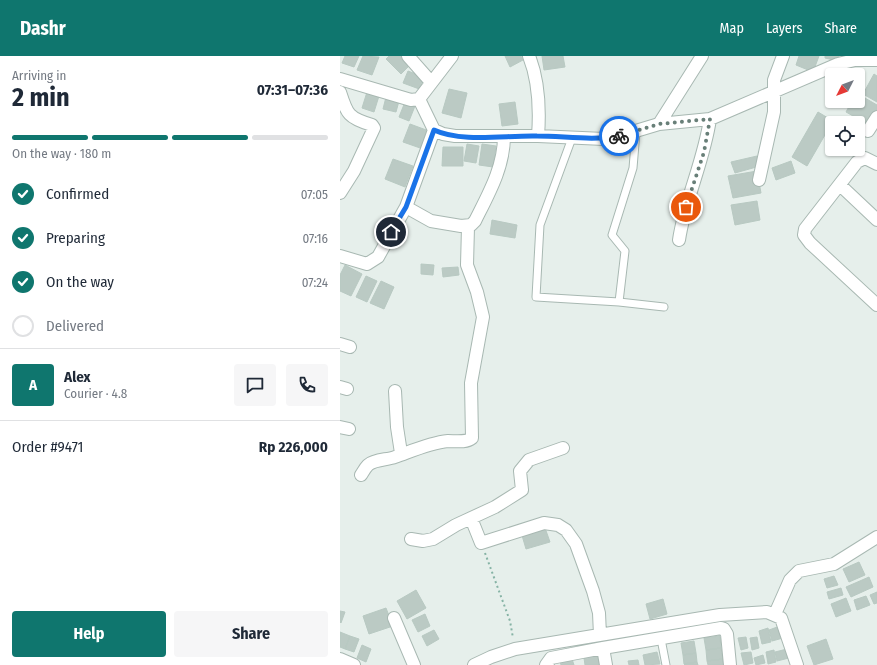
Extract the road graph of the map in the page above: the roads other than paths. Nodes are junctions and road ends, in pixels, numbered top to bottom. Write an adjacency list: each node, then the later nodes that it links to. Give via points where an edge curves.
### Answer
1 (408, 56): 8 (street)
2 (452, 56): 8 (street)
3 (529, 56): 19 (street, via 540,112)
4 (702, 56): 14 (street)
5 (783, 56): 10 (street, via 776,70)
6 (877, 60): 10 (street, via 854,60 838,64)
7 (340, 79): 11 (street, via 411,100)
8 (431, 82): 11 (street)
9 (340, 92): 24 (street, via 348,112 356,121 372,125 374,132)
10 (773, 93): 13 (street); 22 (street, via 774,112 764,168)
11 (419, 99): 15 (street)
12 (877, 117): 16 (street)
13 (710, 119): 14 (street); 28 (street, via 704,152 682,217)
14 (659, 124): 17 (street)
15 (434, 130): 18 (street, via 449,136); 25 (street)
16 (868, 131)
17 (636, 132): 20 (street, via 604,139); 30 (lane, via 633,168 612,235 625,251)
18 (504, 136): 19 (street); 27 (street, via 504,151 498,175 475,221)
19 (538, 136): 20 (street)
20 (572, 138): 30 (lane, via 540,225 536,294 539,298)
21 (877, 164): 23 (street, via 865,158 859,160)
22 (759, 180)
23 (840, 185): 26 (street); 31 (street, via 805,229 805,237)
24 (340, 193)
25 (406, 207): 27 (street, via 431,221); 29 (street, via 374,261 363,264)
26 (877, 220)
27 (468, 227): 35 (street, via 467,265 483,317 471,383 473,436 468,441 441,442)
28 (679, 240)
29 (340, 256)
30 (619, 302): 32 (lane)
31 (877, 305)
32 (664, 307)
33 (394, 391): 35 (street)
34 (563, 448): 37 (street, via 529,460 520,471 521,491)
35 (401, 453): 36 (street, via 368,465)
36 (361, 476)
37 (471, 518): 39 (street, via 429,541); 42 (street, via 481,543 544,524 558,525 566,530 576,544 593,591 599,613)
38 (877, 537): 40 (street, via 834,564 799,571 790,580)
39 (411, 539)
40 (775, 614): 42 (street, via 767,612 720,615); 53 (street, via 781,618)
41 (394, 618): 47 (street)
42 (600, 635): 48 (street, via 515,649 491,656)
43 (661, 639): 44 (street); 51 (lane); 52 (street, via 723,628 727,634)
44 (603, 648): 49 (street, via 551,658); 50 (street)
45 (340, 660): 46 (street)
46 (354, 665)
47 (414, 665)
48 (474, 665)
49 (546, 665)
50 (606, 665)
51 (666, 665)
52 (730, 665)
53 (797, 665)

